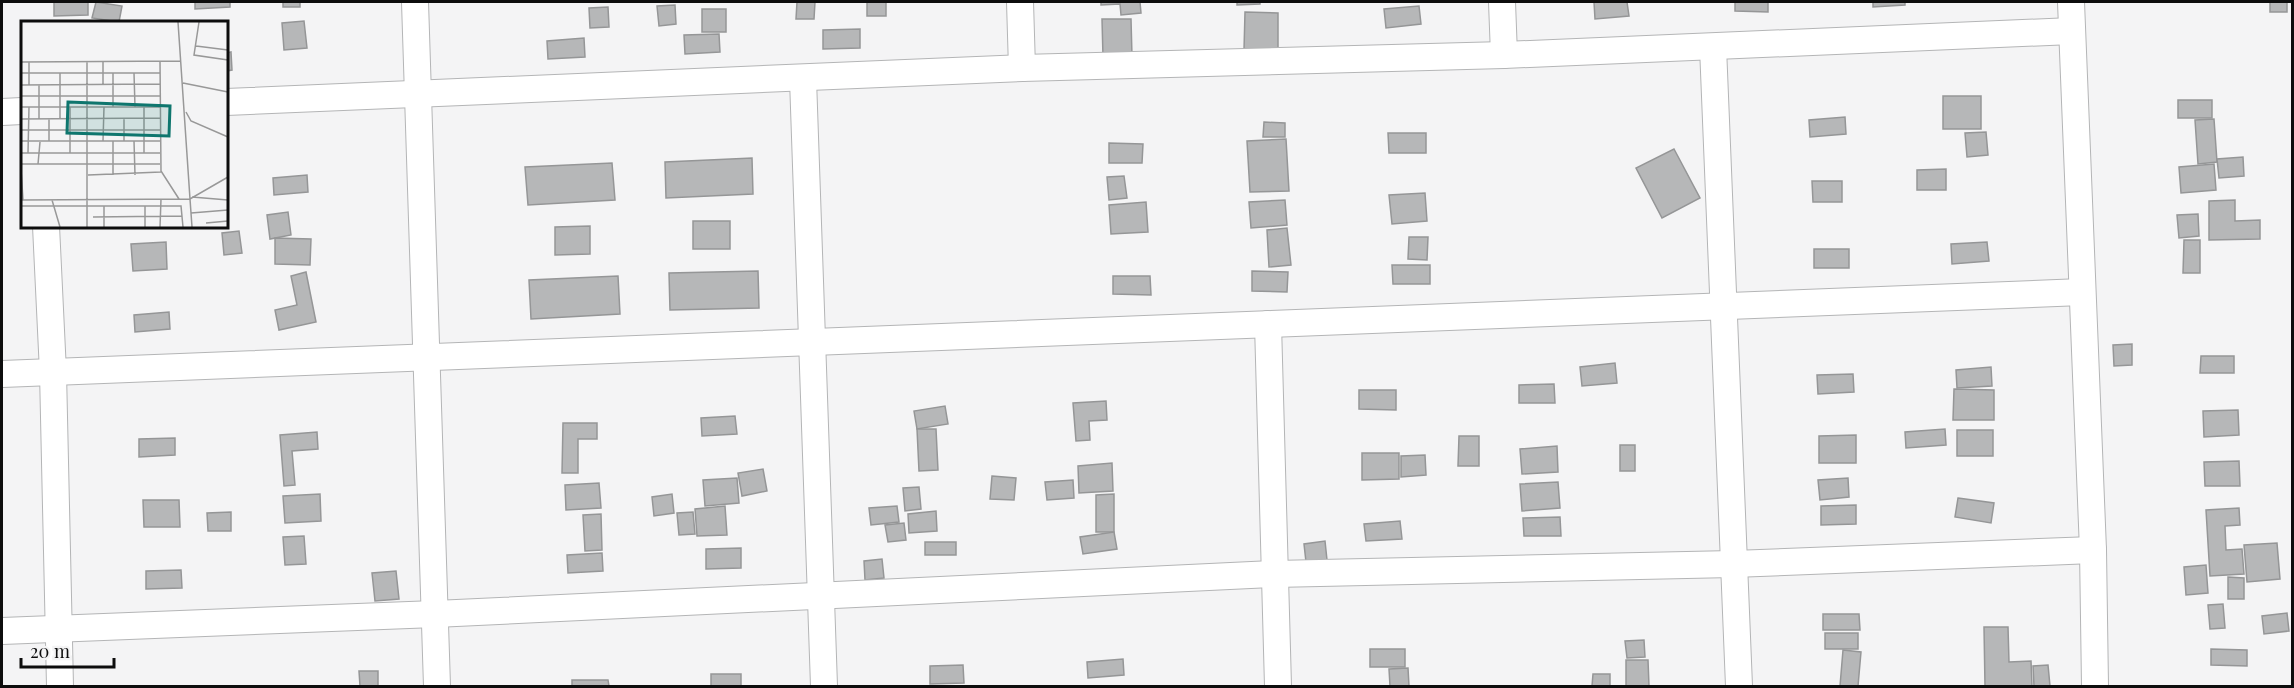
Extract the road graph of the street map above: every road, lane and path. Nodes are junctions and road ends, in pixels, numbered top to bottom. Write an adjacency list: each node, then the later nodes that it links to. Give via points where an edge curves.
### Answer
1 (415, 2): 10 (street)
2 (1020, 2): 8 (street)
3 (1502, 2): 7 (street)
4 (2071, 2): 5 (street)
5 (2072, 31): 6 (street); 15 (street)
6 (1713, 47): 7 (street); 16 (street)
7 (1504, 56): 8 (street)
8 (1022, 68): 9 (street)
9 (803, 79): 10 (street); 18 (street)
10 (418, 93): 11 (street); 19 (street)
11 (228, 102)
12 (21, 111): 13 (street)
13 (2, 112)
14 (46, 228): 20 (street)
15 (2082, 292): 16 (street); 22 (street)
16 (1724, 306): 17 (street); 23 (street)
17 (1268, 324): 18 (street); 24 (street)
18 (813, 341): 19 (street); 25 (street)
19 (427, 357): 20 (street); 26 (street)
20 (53, 372): 21 (street); 27 (street)
21 (2, 374)
22 (2093, 550): 23 (street); 34 (street)
23 (1734, 564): 24 (street); 33 (street)
24 (1275, 574): 25 (street); 32 (street)
25 (822, 595): 26 (street); 31 (street)
26 (435, 614): 27 (street); 30 (street)
27 (58, 629): 28 (street); 29 (street)
28 (2, 631)
29 (60, 687)
30 (437, 687)
31 (824, 687)
32 (1278, 687)
33 (1738, 687)
34 (2095, 687)

